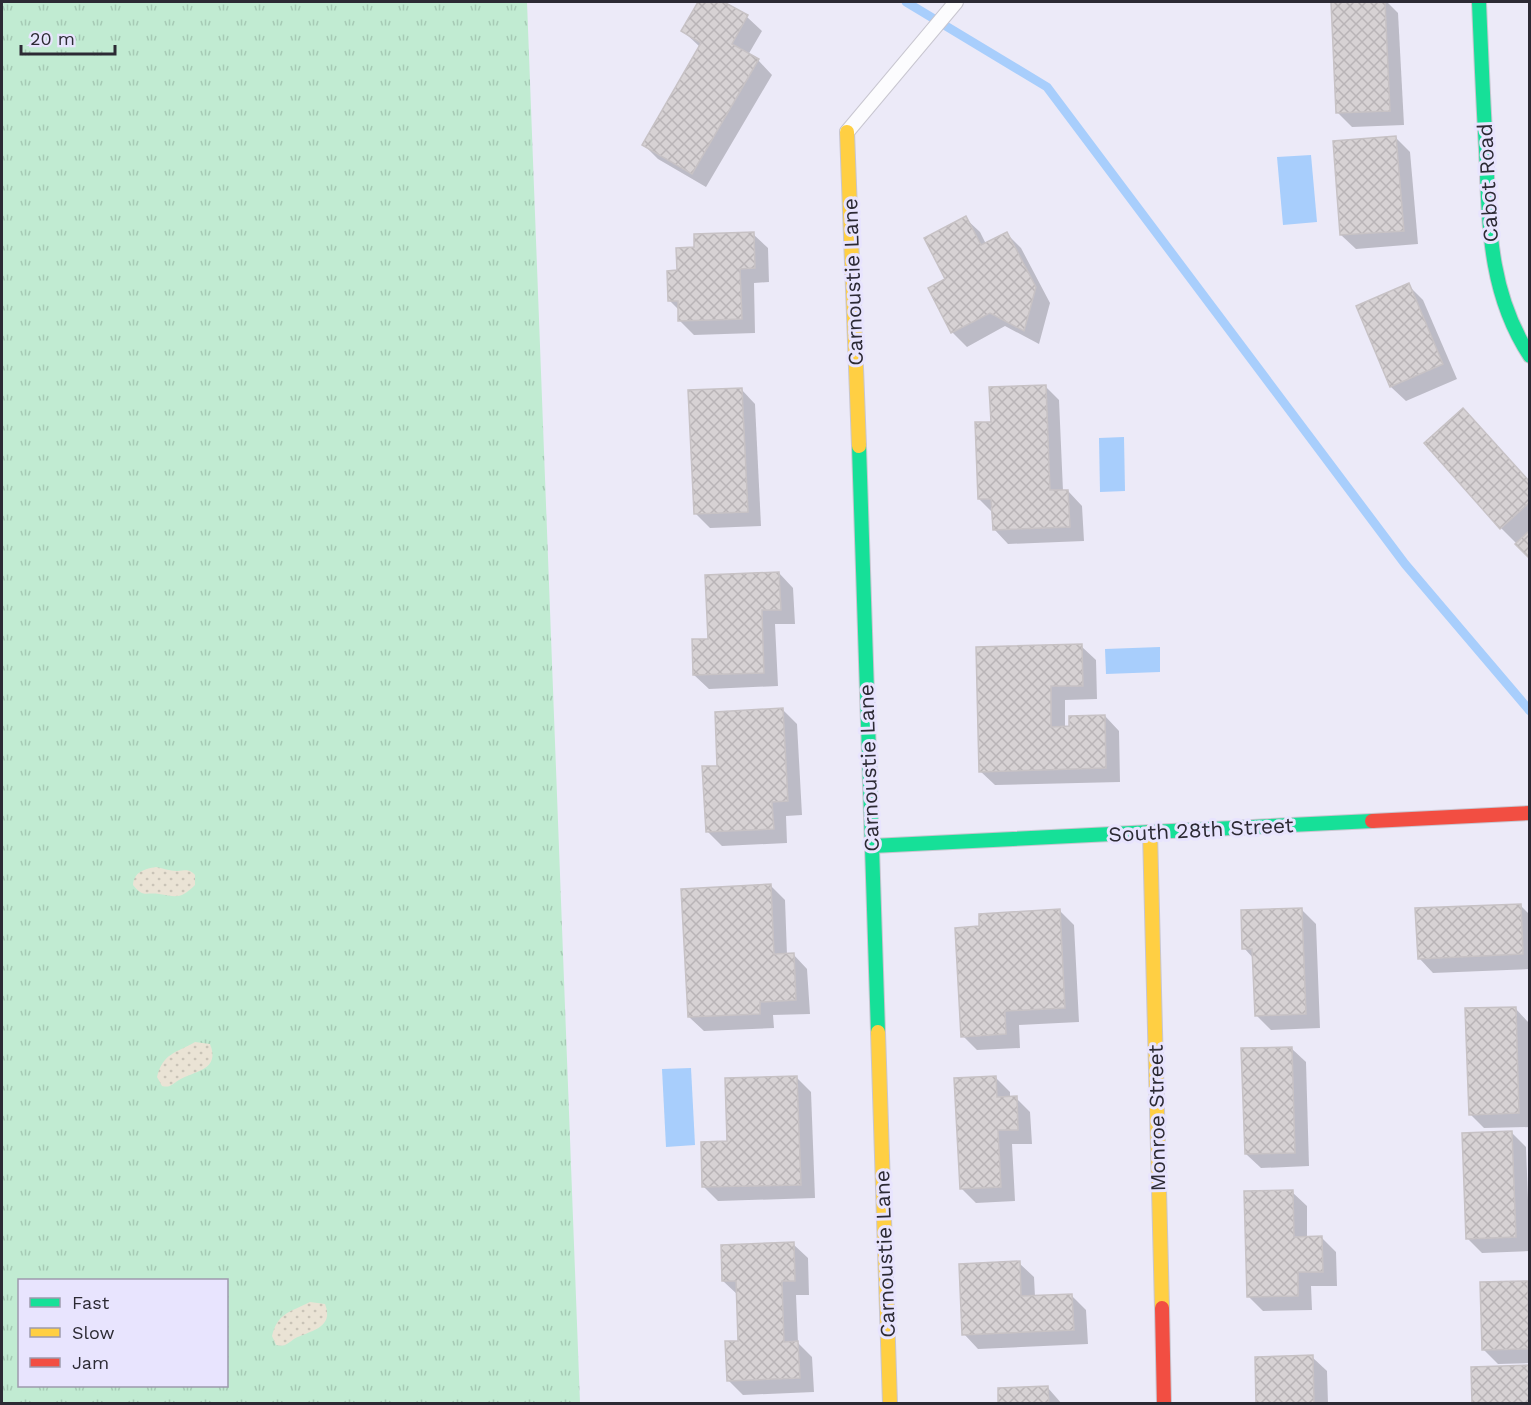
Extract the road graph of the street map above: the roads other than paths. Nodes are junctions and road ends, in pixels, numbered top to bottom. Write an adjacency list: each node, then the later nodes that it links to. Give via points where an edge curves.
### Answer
1 (956, 2): 3 (lane)
2 (1479, 2): 4 (street, Cabot Road, via 1494,270 1507,313)
3 (847, 132): 7 (street, Carnoustie Lane)
4 (1530, 356)
5 (1530, 813): 6 (street, South 28th Street)
6 (1150, 832): 7 (street, South 28th Street); 9 (street, Monroe Street)
7 (872, 846): 8 (street, Carnoustie Lane)
8 (890, 1404)
9 (1164, 1404)

